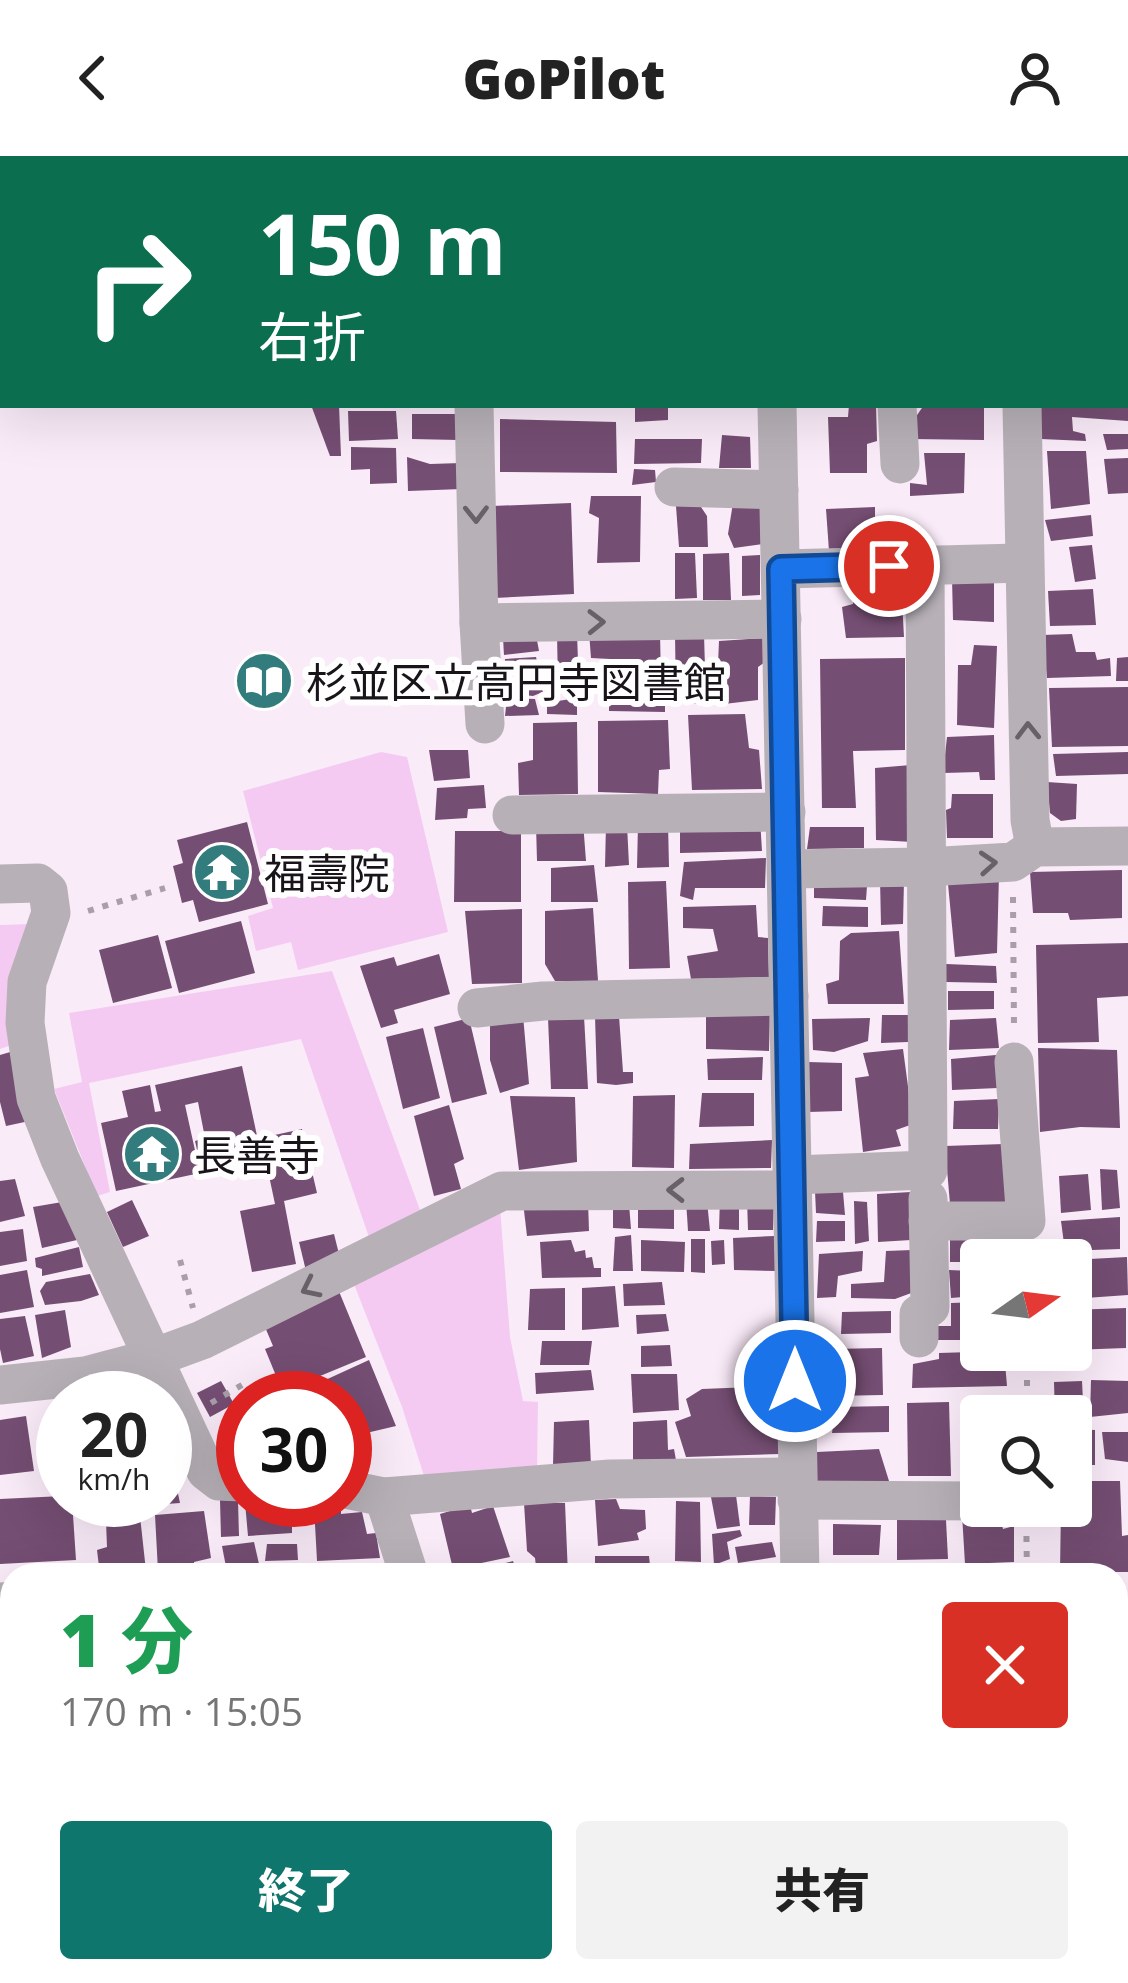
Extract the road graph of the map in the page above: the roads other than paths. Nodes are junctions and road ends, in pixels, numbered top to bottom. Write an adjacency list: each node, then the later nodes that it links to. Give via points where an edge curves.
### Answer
1 (474, 408): 12 (street, one-way to 12)
2 (777, 408): 7 (street)
3 (897, 408): 5 (street)
4 (1022, 408): 8 (street)
5 (900, 464)
6 (674, 488): 7 (street)
7 (779, 490): 10 (street)
8 (1023, 563): 9 (street); 17 (street, one-way to 8)
9 (925, 566): 10 (street); 18 (street)
10 (781, 569): 11 (street)
11 (782, 619): 12 (street, one-way to 11); 14 (street)
12 (478, 623): 13 (street)
13 (485, 724)
14 (786, 812): 15 (street); 19 (street)
15 (512, 814)
16 (1128, 846): 17 (street)
17 (1035, 847): 18 (street, one-way to 17, via 1013,862)
18 (926, 867): 19 (street); 24 (street)
19 (787, 868): 21 (street)
20 (0, 884): 28 (street, via 38,883 48,891 51,913 27,982 36,1098)
21 (789, 996): 22 (street); 25 (street)
22 (477, 1008)
23 (1014, 1062): 26 (street, via 1026,1221)
24 (928, 1170): 25 (street); 26 (street)
25 (793, 1183): 28 (street, one-way to 28, via 502,1191); 31 (street)
26 (928, 1221): 27 (street, via 930,1307 919,1315)
27 (919, 1338)
28 (153, 1358): 29 (street, via 85,1376); 30 (street)
29 (0, 1384)
30 (216, 1479)
31 (796, 1488): 32 (street, via 610,1479); 33 (street); 36 (street)
32 (372, 1493)
33 (960, 1500)
34 (372, 1508): 35 (street)
35 (402, 1563)
36 (799, 1563)

